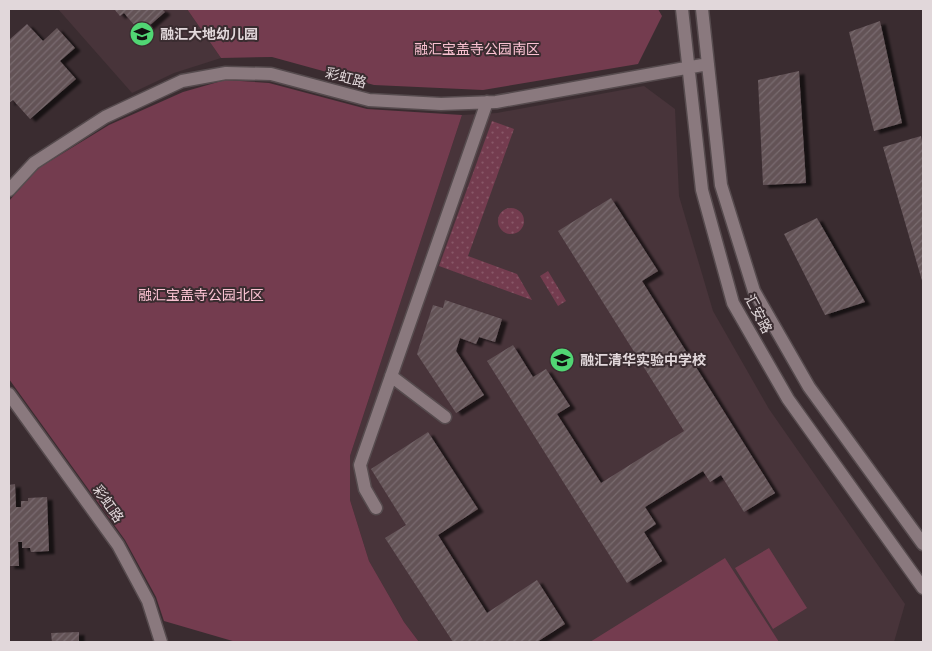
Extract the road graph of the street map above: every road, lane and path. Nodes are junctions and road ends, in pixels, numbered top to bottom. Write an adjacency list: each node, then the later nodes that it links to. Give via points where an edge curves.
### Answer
1 (682, 9): 4 (street, 汇安路)
2 (702, 9): 3 (street, 汇安路)
3 (708, 64): 4 (street, 彩虹路); 11 (street, 汇安路, via 721,185 754,292 809,387)
4 (689, 67): 5 (street, 彩虹路); 12 (street, 汇安路, via 702,190 733,302 788,399)
5 (487, 102): 6 (street, 彩虹路, via 441,104 369,100 271,74 217,75 182,81 105,117 34,163); 7 (street)
6 (9, 190)
7 (391, 376): 9 (street); 10 (street, via 360,465 365,489)
8 (9, 394): 13 (street, 彩虹路, via 118,545 148,601)
9 (445, 417)
10 (376, 508)
11 (923, 544)
12 (923, 588)
13 (161, 642)

